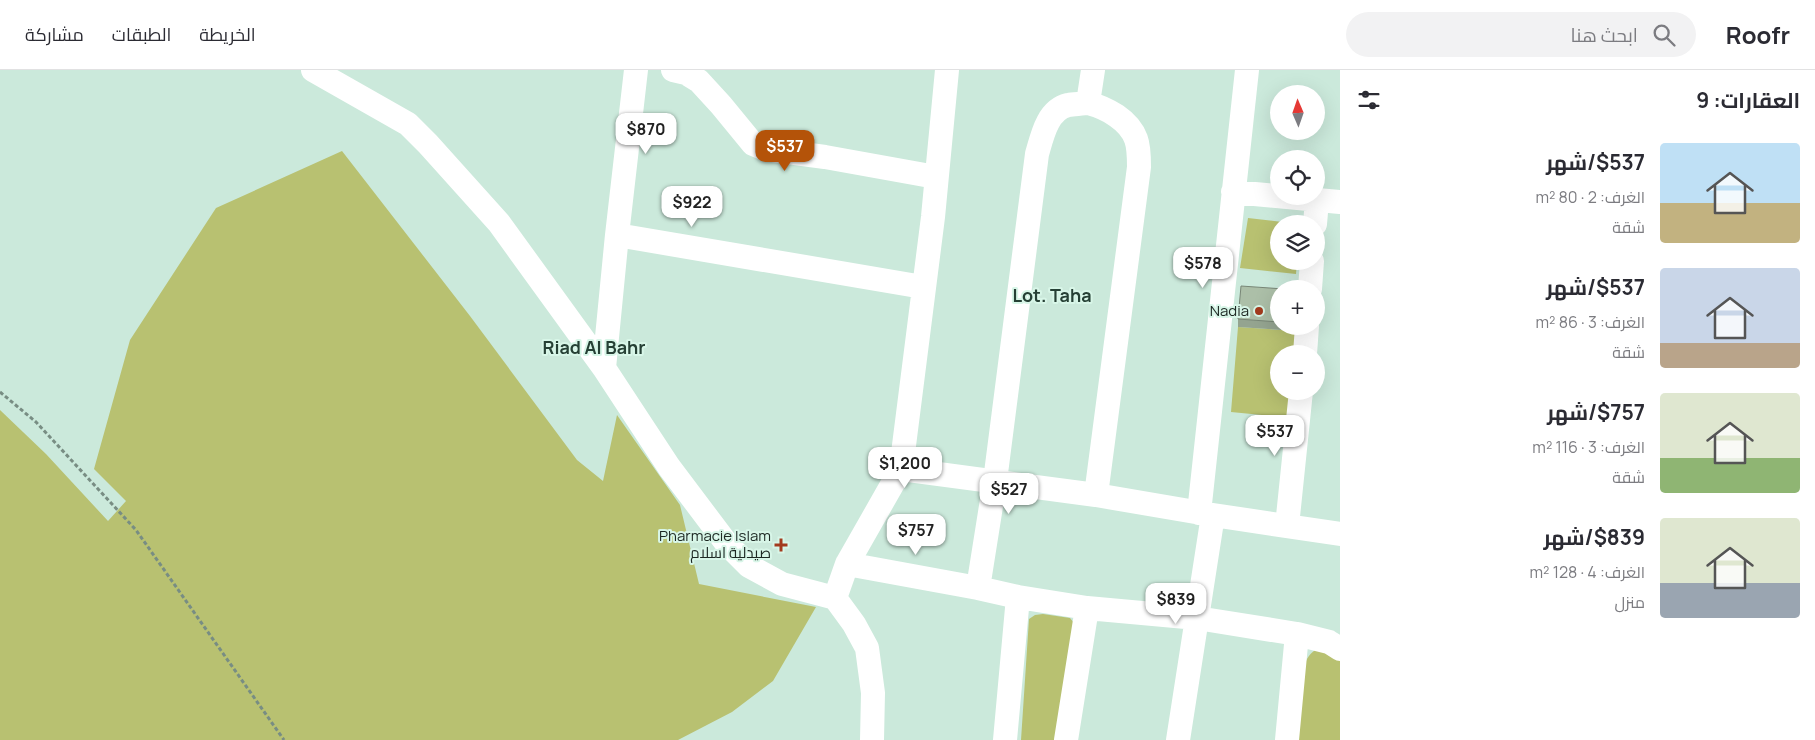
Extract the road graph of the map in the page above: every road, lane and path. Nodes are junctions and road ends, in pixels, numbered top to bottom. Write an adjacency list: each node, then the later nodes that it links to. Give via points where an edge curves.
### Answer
1 (313, 70): 14 (street, via 408,124 428,144 499,223)
2 (636, 70): 12 (street)
3 (673, 70): 8 (street, via 686,73 699,82 753,144 765,150)
4 (947, 70): 8 (street)
5 (1094, 70): 7 (street)
6 (1247, 70): 9 (street)
7 (1088, 103): 18 (street, via 1066,106 1054,114 1037,154); 19 (street, via 1127,123 1137,140 1140,167)
8 (936, 177): 13 (street)
9 (1233, 192): 10 (street); 20 (street)
10 (1329, 201): 11 (street)
11 (1320, 215)
12 (617, 235): 13 (street); 14 (street)
13 (923, 287): 17 (street)
14 (604, 368): 26 (street, via 686,490 727,544 750,566 782,584)
15 (0, 392): 31 (path, via 36,422 136,530)
16 (1300, 400): 21 (street)
17 (901, 469): 18 (street); 23 (street)
18 (995, 481): 19 (street); 24 (street)
19 (1096, 495): 20 (street)
20 (1206, 514): 21 (street); 28 (street)
21 (1288, 526): 22 (street)
22 (1340, 534)
23 (847, 564): 24 (street); 26 (street)
24 (978, 588): 25 (street)
25 (1018, 597): 27 (street); 33 (street)
26 (835, 598): 32 (street, via 867,648 873,693)
27 (1087, 608): 28 (street); 34 (street)
28 (1197, 618): 29 (street); 35 (street)
29 (1297, 634): 30 (street); 36 (street)
30 (1340, 648)
31 (284, 740)
32 (872, 740)
33 (1005, 740)
34 (1066, 740)
35 (1178, 740)
36 (1287, 740)

